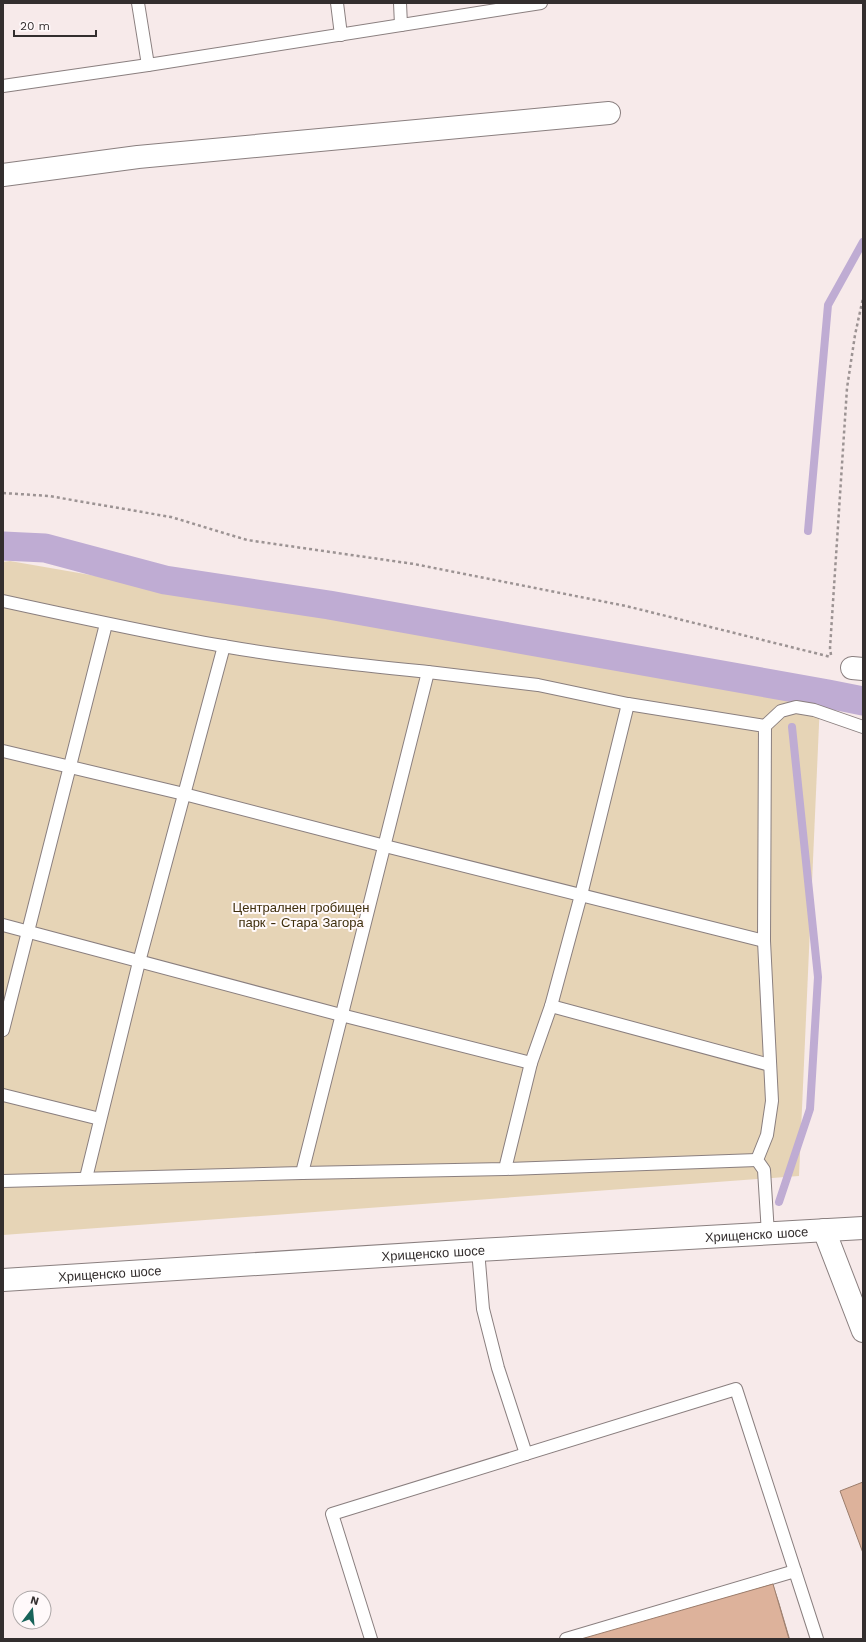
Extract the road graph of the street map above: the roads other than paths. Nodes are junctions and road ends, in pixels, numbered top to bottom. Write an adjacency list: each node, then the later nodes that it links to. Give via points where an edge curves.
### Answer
1 (138, 3): 7 (lane)
2 (338, 3): 6 (lane)
3 (400, 3): 5 (lane)
4 (541, 3): 5 (lane)
5 (401, 25): 6 (lane)
6 (341, 35): 7 (lane)
7 (148, 65): 8 (lane)
8 (3, 86)
9 (608, 113): 10 (street, via 138,157)
10 (3, 175)
11 (3, 601): 12 (lane)
12 (106, 624): 13 (lane); 19 (lane)
13 (224, 646): 14 (lane, via 323,661); 20 (lane)
14 (428, 672): 15 (lane, via 538,685); 21 (lane)
15 (628, 704): 16 (lane); 22 (lane)
16 (765, 726): 17 (lane, via 781,711 796,707 814,710); 25 (lane)
17 (863, 727)
18 (3, 751): 19 (lane)
19 (70, 766): 20 (lane); 24 (lane)
20 (184, 794): 21 (lane); 26 (lane)
21 (385, 846): 22 (lane); 28 (lane)
22 (581, 895): 25 (lane); 27 (lane)
23 (3, 925): 24 (lane)
24 (28, 932): 26 (lane); 29 (lane)
25 (764, 941): 31 (lane)
26 (139, 962): 28 (lane); 33 (lane)
27 (551, 1006): 30 (lane); 31 (lane)
28 (341, 1015): 30 (lane); 36 (lane)
29 (3, 1030)
30 (531, 1063): 35 (lane)
31 (770, 1065): 34 (lane, via 772,1102 767,1135)
32 (3, 1095): 33 (lane)
33 (100, 1119): 37 (lane)
34 (757, 1160): 35 (lane); 41 (lane, via 764,1170)
35 (505, 1169): 36 (lane)
36 (302, 1172): 37 (lane)
37 (86, 1178): 38 (lane)
38 (3, 1182)
39 (863, 1228): 40 (street, Хрищенско шосе)
40 (824, 1230): 41 (street, Хрищенско шосе); 44 (street)
41 (768, 1234): 42 (street, Хрищенско шосе)
42 (478, 1250): 43 (street, Хрищенско шосе); 45 (lane, via 483,1309 498,1368)
43 (3, 1280)
44 (863, 1331)
45 (526, 1454): 46 (lane, via 736,1389); 47 (lane, via 332,1514)
46 (795, 1571): 48 (lane); 49 (lane)
47 (371, 1639)
48 (566, 1639)
49 (817, 1639)

